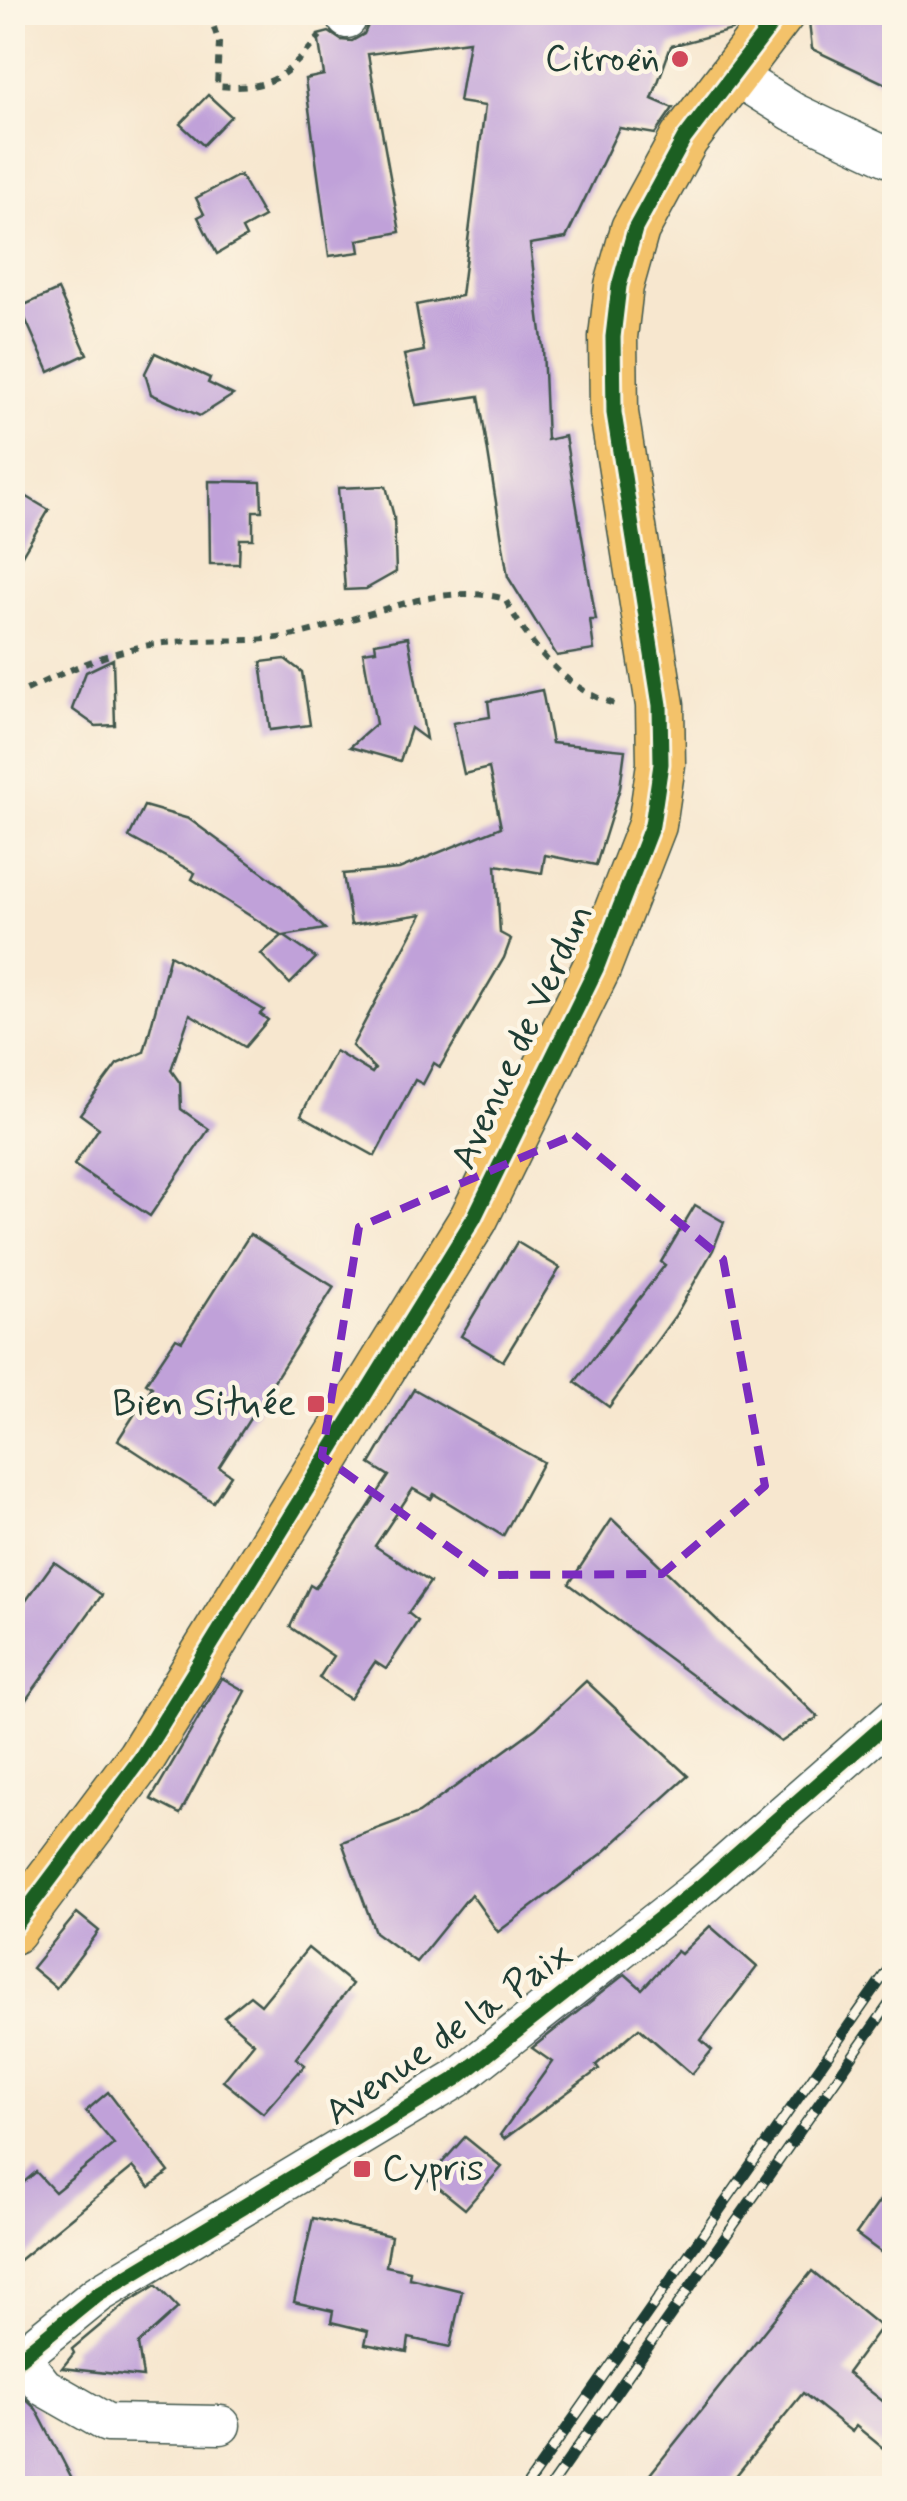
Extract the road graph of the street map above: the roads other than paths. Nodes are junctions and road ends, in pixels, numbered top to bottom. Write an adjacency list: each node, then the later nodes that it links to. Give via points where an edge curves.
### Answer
1 (780, 12): 2 (main road, Avenue de Verdun)
2 (732, 74): 3 (street); 5 (main road, Avenue de Verdun, via 684,139 635,229 613,338 614,413 660,705 652,825 596,969 492,1183 141,1758)
3 (894, 160)
4 (894, 1717): 6 (street, Avenue de la Paix, via 700,1887 456,2079 98,2294)
5 (12, 1930)
6 (16, 2361): 7 (street, via 44,2387 107,2423)
7 (221, 2425)

